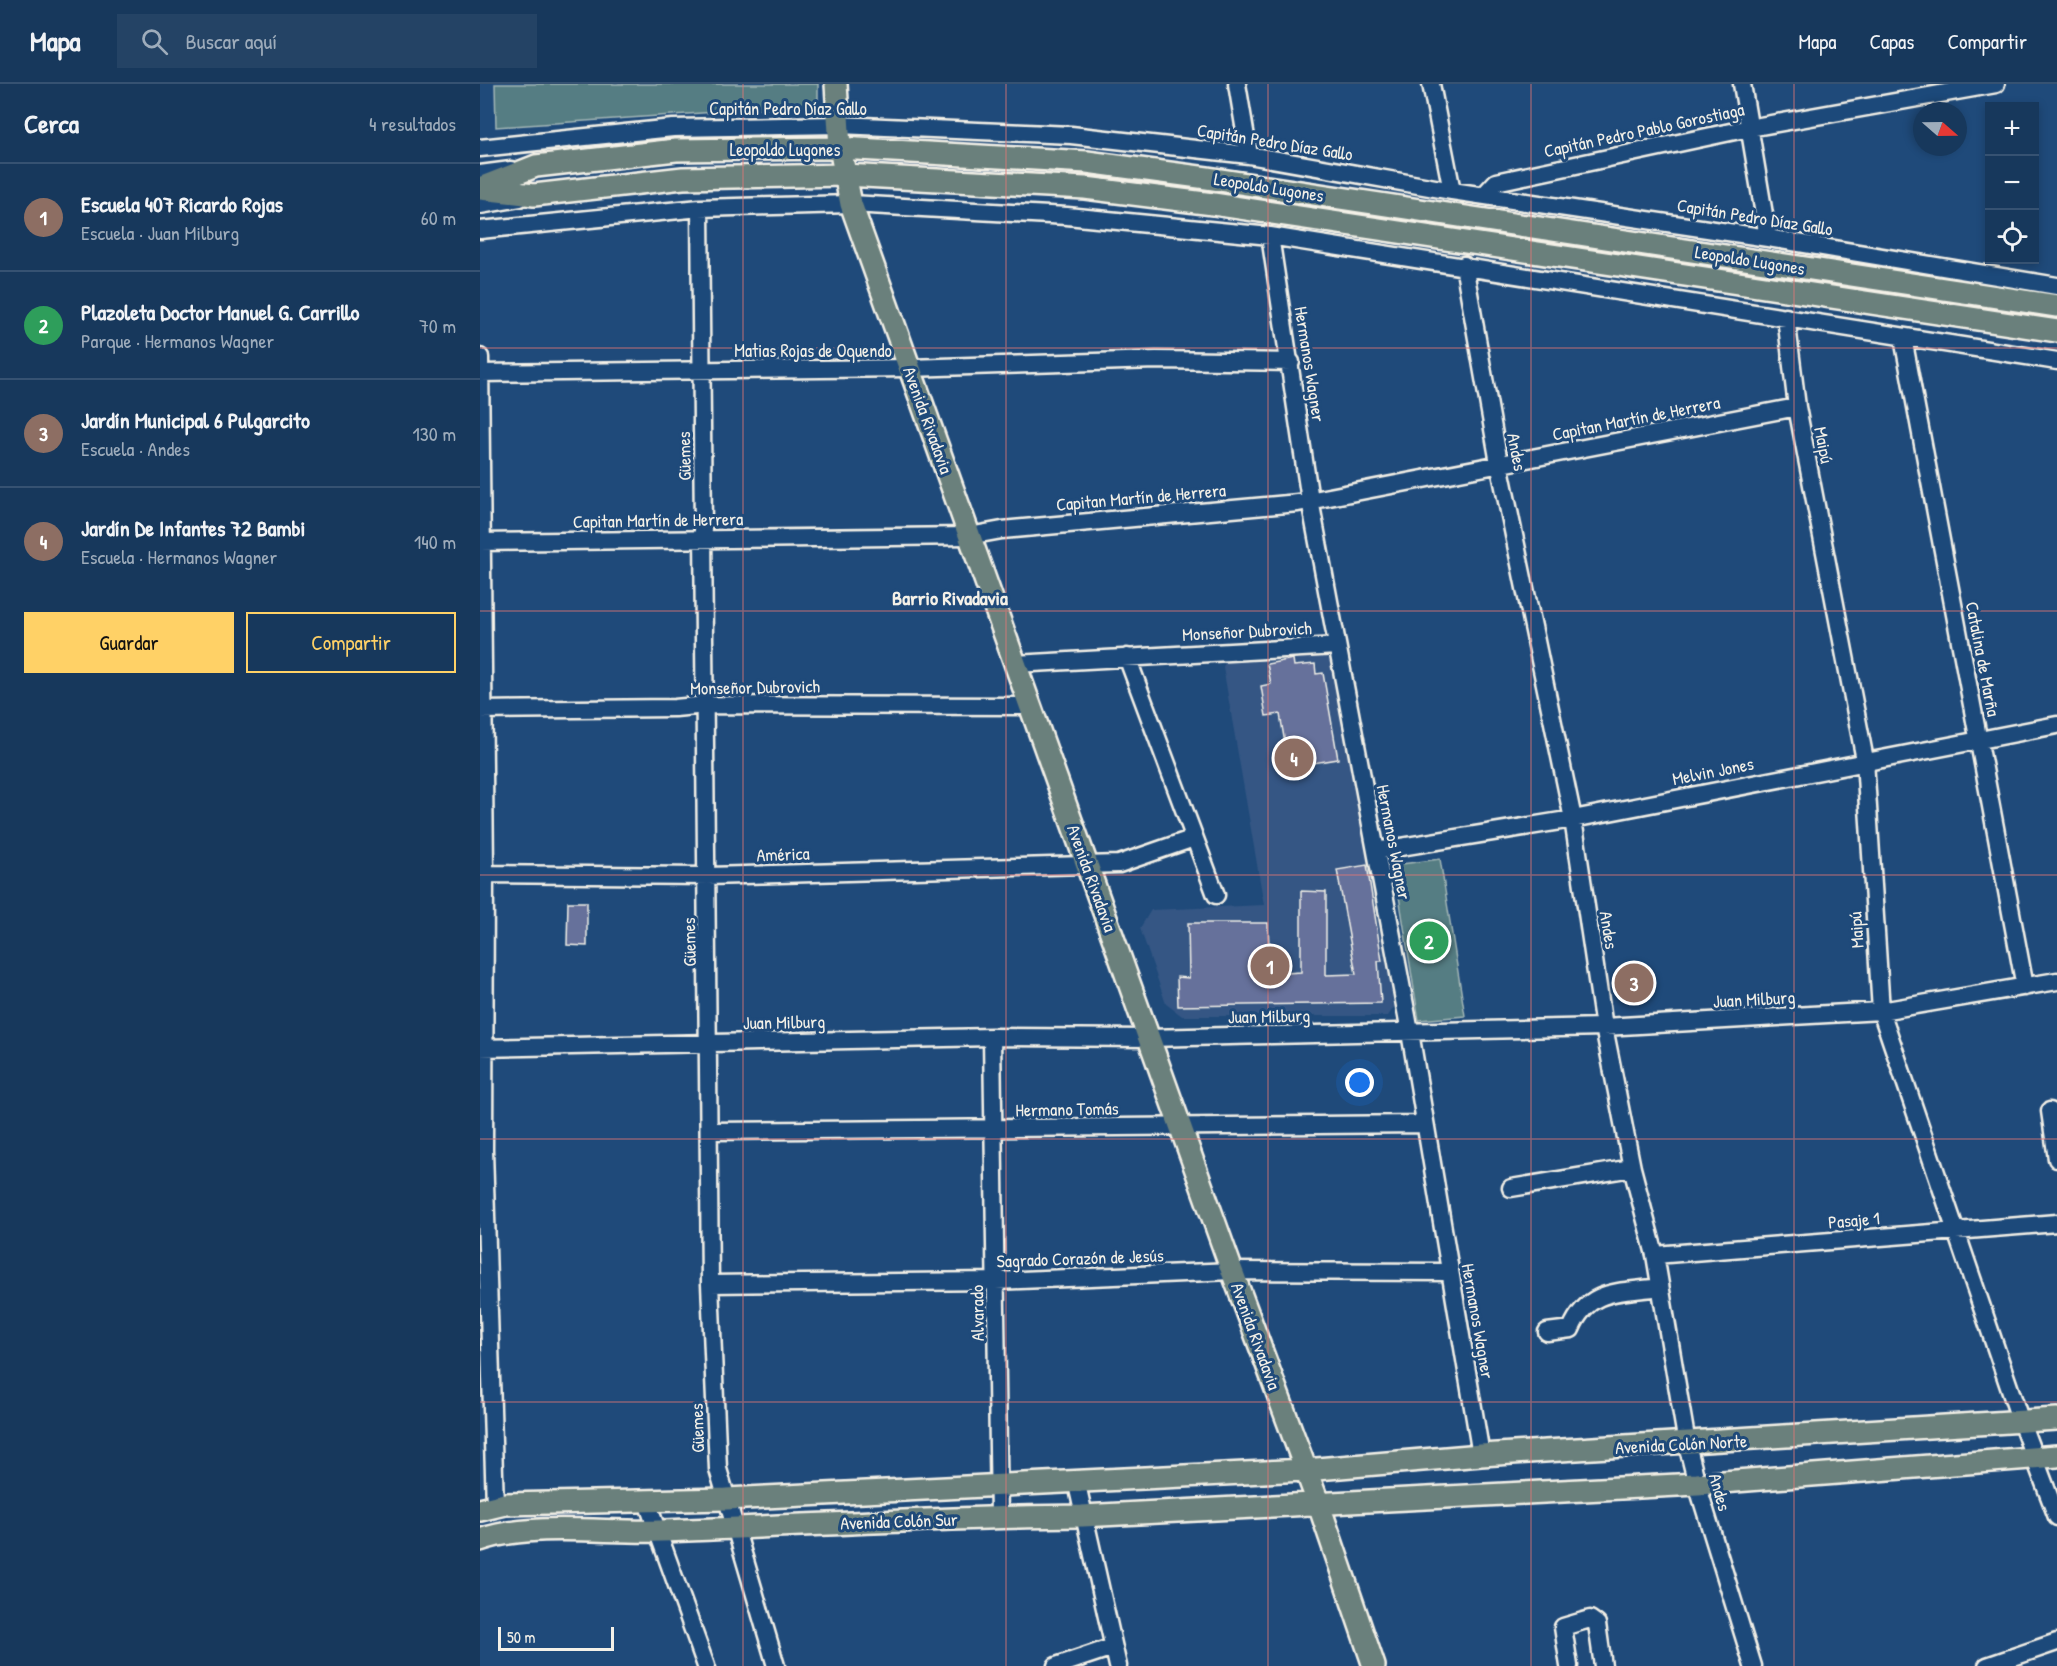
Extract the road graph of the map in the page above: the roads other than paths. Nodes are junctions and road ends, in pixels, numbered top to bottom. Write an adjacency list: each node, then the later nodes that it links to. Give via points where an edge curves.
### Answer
1 (836, 84): 6 (main road, Avenida Rivadavia)
2 (1237, 84): 10 (street)
3 (1431, 84): 15 (street)
4 (1742, 84): 7 (street)
5 (1996, 84): 7 (street, Capitán Pedro Pablo Gorostiaga)
6 (839, 125): 8 (street, Capitán Pedro Díaz Gallo, via 673,128); 9 (main road, Avenida Rivadavia); 10 (street, Capitán Pedro Díaz Gallo, via 1071,135)
7 (1749, 128): 17 (street, Capitán Pedro Pablo Gorostiaga, via 1496,182); 23 (street)
8 (480, 148)
9 (840, 148): 11 (main road, Leopoldo Lugones, via 676,150); 13 (main road, Avenida Rivadavia); 26 (main road, Leopoldo Lugones, via 1087,162)
10 (1249, 155): 15 (street, Capitán Pedro Díaz Gallo)
11 (536, 166): 12 (street); 14 (main road, Leopoldo Lugones)
12 (480, 174)
13 (845, 175): 16 (main road, Leopoldo Lugones, via 683,178); 18 (main road, Avenida Rivadavia); 28 (main road, Leopoldo Lugones, via 1085,188)
14 (480, 189): 16 (main road, Leopoldo Lugones)
15 (1452, 191): 17 (street, Capitán Pedro Díaz Gallo)
16 (534, 195): 19 (street)
17 (1484, 195): 23 (street, Capitán Pedro Díaz Gallo)
18 (851, 204): 20 (street); 22 (street, via 1067,216); 33 (main road, Avenida Rivadavia)
19 (480, 205)
20 (700, 208): 21 (street); 34 (street, Güemes)
21 (480, 230)
22 (1270, 236): 24 (street); 32 (street, Hermanos Wagner)
23 (1768, 238): 25 (street, Capitán Pedro Díaz Gallo)
24 (1464, 265): 27 (street); 37 (street, Andes)
25 (2057, 286)
26 (2057, 306)
27 (1786, 317): 29 (street); 36 (street, Maipú)
28 (2057, 331)
29 (1903, 338): 31 (street); 49 (street, Catalina de Marña)
30 (480, 357): 35 (street)
31 (2057, 361)
32 (1291, 362): 33 (street, Matias Rojas de Oquendo, via 1156,360); 38 (street, Hermanos Wagner)
33 (909, 368): 34 (street, Matias Rojas de Oquendo); 39 (main road, Avenida Rivadavia)
34 (702, 370): 35 (street, Matias Rojas de Oquendo); 40 (street, Güemes)
35 (480, 373): 41 (street)
36 (1797, 407): 37 (street, Capitan Martín de Herrera); 50 (street, Maipú)
37 (1499, 464): 38 (street, Capitan Martín de Herrera); 51 (street, Andes)
38 (1310, 500): 39 (street, Capitan Martín de Herrera); 42 (street, Hermanos Wagner)
39 (969, 536): 40 (street, Capitan Martín de Herrera); 44 (main road, Avenida Rivadavia)
40 (704, 538): 41 (street, Capitan Martín de Herrera); 45 (street, Güemes)
41 (481, 542): 47 (street)
42 (1337, 646): 43 (street, Monseñor Dubrovich); 53 (street, Hermanos Wagner)
43 (1127, 657): 44 (street, Monseñor Dubrovich); 52 (street)
44 (1015, 664): 46 (main road, Avenida Rivadavia)
45 (706, 705): 46 (street, Monseñor Dubrovich); 47 (street, Monseñor Dubrovich); 56 (street, Güemes)
46 (1030, 706): 54 (main road, Avenida Rivadavia)
47 (482, 710): 55 (street)
48 (2057, 724): 49 (street, Melvin Jones)
49 (1978, 738): 50 (street, Melvin Jones); 59 (street, Catalina de Marña)
50 (1865, 760): 51 (street, Melvin Jones); 60 (street, Maipú)
51 (1573, 819): 53 (street, Melvin Jones); 61 (street, Andes)
52 (1194, 838): 54 (street, via 1119,864); 57 (street)
53 (1376, 851): 62 (street, Hermanos Wagner)
54 (1087, 864): 56 (street, América); 64 (main road, Avenida Rivadavia)
55 (483, 873): 56 (street, América); 66 (street)
56 (708, 876): 65 (street, Güemes)
57 (1216, 895)
58 (2057, 981): 59 (street, Juan Milburg)
59 (2025, 987): 60 (street, Juan Milburg)
60 (1881, 1011): 61 (street, Juan Milburg); 78 (street, Maipú)
61 (1604, 1027): 62 (street, Juan Milburg); 75 (street, Andes)
62 (1410, 1032): 64 (street, Juan Milburg); 69 (street, Hermanos Wagner)
63 (992, 1037): 64 (street, Juan Milburg); 65 (street, Juan Milburg); 71 (street, Alvarado)
64 (1149, 1038): 70 (main road, Avenida Rivadavia)
65 (709, 1043): 66 (street, Juan Milburg); 72 (street, Güemes)
66 (482, 1048): 68 (street)
67 (2050, 1111): 74 (street)
68 (482, 1120): 73 (street)
69 (1425, 1124): 70 (street, Hermano Tomás); 81 (street, Hermanos Wagner)
70 (1181, 1127): 71 (street, Hermano Tomás); 80 (main road, Avenida Rivadavia)
71 (993, 1129): 72 (street, Hermano Tomás); 82 (street, Alvarado)
72 (710, 1131): 83 (street, Güemes)
73 (482, 1150): 99 (street)
74 (2057, 1160)
75 (1632, 1168): 76 (street); 79 (street, Andes)
76 (1511, 1188)
77 (2057, 1223): 78 (street, Pasaje 1)
78 (1955, 1231): 79 (street, Pasaje 1); 87 (street, Maipú)
79 (1654, 1255): 84 (street, Andes)
80 (1232, 1271): 81 (street, Sagrado Corazón de Jesús); 82 (street, Sagrado Corazón de Jesús); 92 (main road, Avenida Rivadavia)
81 (1450, 1272): 89 (street, Hermanos Wagner)
82 (996, 1281): 83 (street, Sagrado Corazón de Jesús); 94 (street, Alvarado)
83 (710, 1284): 96 (street, Güemes, via 718,1469)
84 (1660, 1287): 85 (street, via 1599,1297 1587,1303 1571,1329); 88 (street, Andes)
85 (1547, 1332)
86 (2057, 1419): 87 (main road, Avenida Colón Norte)
87 (2021, 1422): 88 (main road, Avenida Colón Norte); 91 (street, Maipú)
88 (1687, 1444): 89 (main road, Avenida Colón Norte); 95 (street, Andes)
89 (1481, 1455): 92 (main road, Avenida Colón Norte)
90 (2057, 1455): 91 (main road)
91 (2036, 1457): 95 (main road); 102 (street, Maipú)
92 (1305, 1470): 93 (main road, Avenida Colón Sur); 98 (main road, Avenida Rivadavia)
93 (1077, 1480): 94 (main road, Avenida Colón Sur); 100 (street)
94 (998, 1484): 96 (main road, Avenida Colón Sur); 101 (street, Alvarado)
95 (1697, 1484): 98 (main road); 116 (street, Andes)
96 (726, 1499): 97 (main road, Avenida Colón Sur); 103 (street, Güemes)
97 (647, 1502): 99 (main road, Avenida Colón Sur); 104 (street)
98 (1319, 1505): 100 (main road, Avenida Colón Sur); 113 (main road, Avenida Rivadavia)
99 (487, 1508)
100 (1082, 1516): 101 (main road, Avenida Colón Sur); 107 (street)
101 (999, 1517): 103 (main road, Avenida Colón Sur)
102 (2057, 1517)
103 (736, 1528): 104 (main road, Avenida Colón Sur); 110 (street, Güemes)
104 (657, 1531): 105 (main road, Avenida Colón Sur, via 510,1532); 109 (street)
105 (480, 1540)
106 (2057, 1642): 117 (street)
107 (1113, 1647): 108 (street); 112 (street)
108 (1083, 1662): 111 (street)
109 (706, 1666)
110 (777, 1666)
111 (1056, 1666)
112 (1118, 1666)
113 (1374, 1666)
114 (1569, 1666): 115 (street, via 1563,1627 1590,1619 1597,1624)
115 (1603, 1666)
116 (1753, 1666)
117 (1987, 1666)

